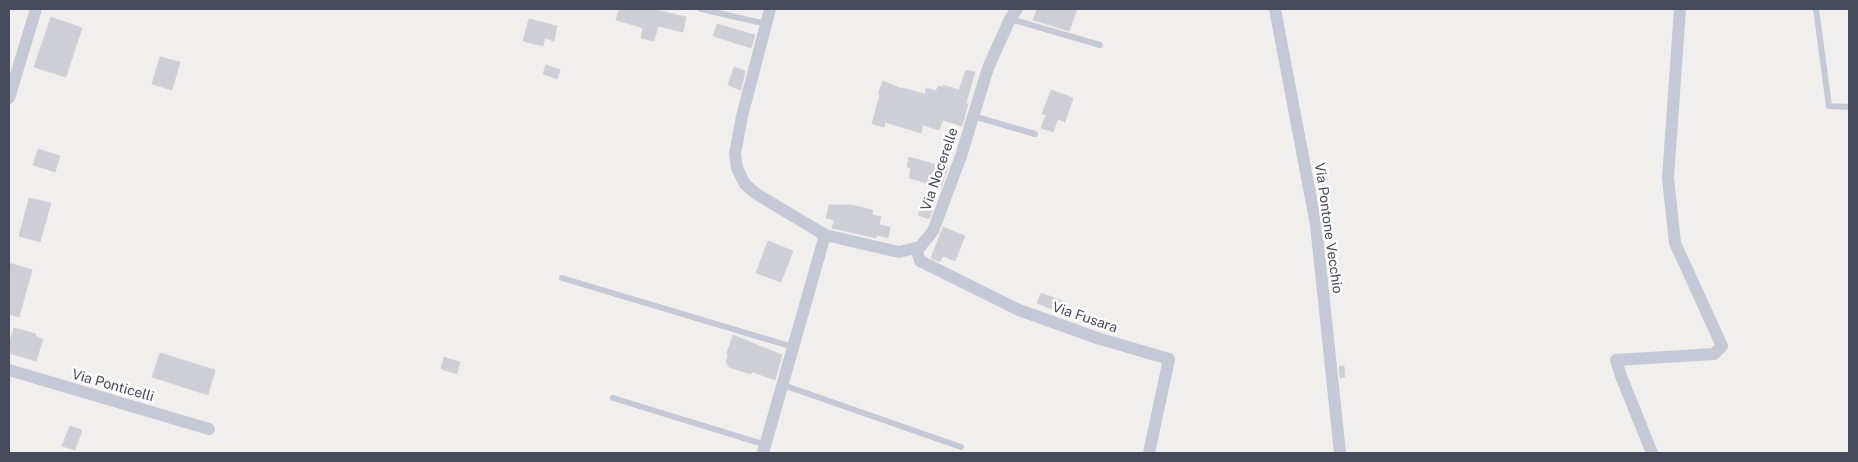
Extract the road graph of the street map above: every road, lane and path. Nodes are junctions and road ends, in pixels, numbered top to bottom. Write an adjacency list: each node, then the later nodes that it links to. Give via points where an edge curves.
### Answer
1 (36, 9): 10 (street)
2 (701, 9): 8 (lane)
3 (770, 9): 8 (street)
4 (1275, 9): 25 (street, Via Pontone Vecchio, via 1316,225)
5 (1680, 9): 26 (street, via 1668,178 1675,243 1722,346 1714,354 1616,360)
6 (1816, 9): 11 (lane, via 1828,106)
7 (1014, 14): 9 (lane); 12 (street, Via Nocerelle, via 988,68)
8 (766, 24): 14 (street, via 742,116 737,168 745,184 755,194)
9 (1100, 45)
10 (9, 98)
11 (1849, 107)
12 (973, 116): 13 (lane); 15 (street, Via Nocerelle, via 933,231)
13 (1035, 134)
14 (825, 235): 15 (street, via 899,252); 17 (street)
15 (916, 248): 24 (street, Via Fusara, via 920,260 1019,310 1169,359)
16 (562, 278): 17 (lane)
17 (793, 347): 19 (street)
18 (9, 370): 21 (street, Via Ponticelli)
19 (783, 385): 22 (lane); 23 (street)
20 (613, 398): 23 (lane)
21 (209, 429)
22 (960, 448)
23 (764, 449)
24 (1149, 453)
25 (1340, 453)
26 (1652, 453)

